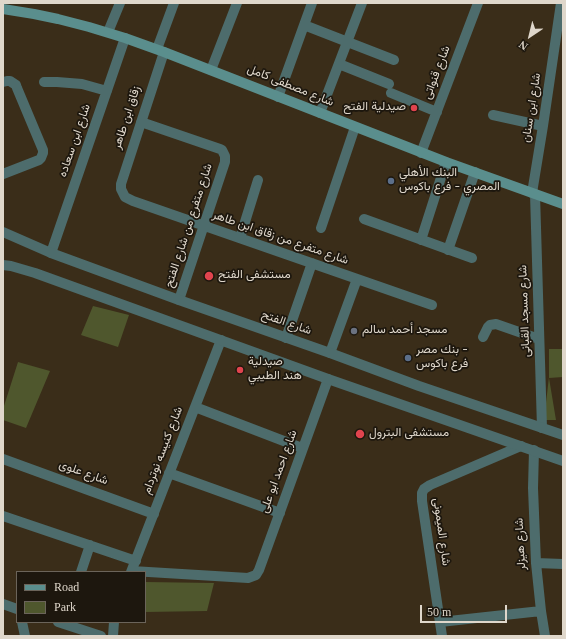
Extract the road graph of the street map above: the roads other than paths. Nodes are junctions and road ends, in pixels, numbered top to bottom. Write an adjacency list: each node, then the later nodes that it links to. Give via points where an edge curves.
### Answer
1 (120, 3): 10 (street)
2 (174, 3): 13 (street, زقاق ابن طاهر)
3 (236, 3): 16 (street)
4 (312, 3): 9 (street)
5 (362, 3): 12 (street)
6 (478, 3): 21 (street, شارع قنواتى)
7 (561, 3): 25 (street, شارع ابن سنان)
8 (3, 9): 10 (main road, شارع مصطفى كامل, via 58,19)
9 (304, 25): 12 (street); 20 (street)
10 (108, 32): 11 (main road, شارع مصطفى كامل)
11 (125, 38): 13 (main road, شارع مصطفى كامل); 19 (street, شارع ابن سعاده)
12 (347, 42): 14 (street); 15 (street)
13 (160, 50): 16 (main road, شارع مصطفى كامل); 24 (street, زقاق ابن طاهر)
14 (394, 60)
15 (339, 64): 21 (street); 22 (street)
16 (210, 70): 20 (main road, شارع مصطفى كامل)
17 (3, 82): 30 (street, via 10,81 16,85 43,150 43,156 39,160)
18 (44, 82): 19 (street, via 76,84)
19 (107, 91): 42 (street, شارع ابن سعاده)
20 (278, 97): 22 (main road, شارع مصطفى كامل)
21 (437, 112): 27 (street, شارع قنواتى)
22 (320, 113): 26 (main road, شارع مصطفى كامل)
23 (493, 115): 25 (street)
24 (140, 122): 32 (street, زقاق ابن طاهر, via 121,184); 36 (street, شارع متفرع من شارع الفتح, via 220,148 224,153 225,162)
25 (543, 126): 33 (street, شارع ابن سنان)
26 (355, 127): 27 (main road, شارع مصطفى كامل); 37 (street)
27 (421, 153): 28 (main road, شارع مصطفى كامل)
28 (446, 162): 29 (main road, شارع مصطفى كامل); 40 (street)
29 (475, 172): 33 (main road, شارع مصطفى كامل); 41 (street)
30 (3, 174)
31 (258, 180): 39 (street)
32 (122, 193): 36 (street, شارع متفرع من زقاق ابن طاهر, via 133,201)
33 (533, 193): 34 (main road, شارع مصطفى كامل); 51 (street, شارع مسجد القبانى)
34 (563, 204)
35 (364, 219): 40 (street)
36 (204, 226): 39 (street, شارع متفرع من زقاق ابن طاهر); 47 (street, شارع متفرع من شارع الفتح)
37 (321, 228)
38 (3, 232): 42 (street, شارع الفتح)
39 (240, 238): 44 (street, شارع متفرع من زقاق ابن طاهر)
40 (421, 240): 41 (street)
41 (448, 250): 43 (street)
42 (51, 253): 47 (street, شارع الفتح)
43 (472, 258)
44 (312, 263): 46 (street, شارع متفرع من زقاق ابن طاهر); 50 (street)
45 (3, 265): 52 (street, via 34,273)
46 (357, 279): 48 (street, شارع متفرع من زقاق ابن طاهر); 53 (street)
47 (179, 300): 50 (street, شارع الفتح)
48 (432, 305)
49 (483, 337): 51 (street, via 490,325 496,324)
50 (286, 338): 53 (street, شارع الفتح)
51 (539, 339): 56 (street, شارع مسجد القبانى)
52 (221, 340): 54 (street); 55 (street, شارع كنيسه نوتردام)
53 (330, 353): 56 (street, شارع الفتح)
54 (328, 379): 58 (street); 59 (street, شارع احمد ابو على)
55 (195, 407): 59 (street); 63 (street, شارع كنيسه نوتردام)
56 (542, 428): 57 (street, شارع الفتح)
57 (563, 435)
58 (521, 446): 60 (street); 77 (street, شارع الميمونى, via 424,489 422,497)
59 (302, 448): 64 (street, شارع احمد ابو على)
60 (534, 450): 62 (street); 69 (street, شارع هيزلر)
61 (3, 459): 65 (street, شارع علوى)
62 (563, 461)
63 (170, 473): 64 (street); 65 (street, شارع كنيسه نوتردام)
64 (280, 513): 73 (street, شارع احمد ابو على, via 259,570 252,577)
65 (154, 514): 68 (street, شارع كنيسه نوتردام)
66 (3, 516): 67 (street)
67 (90, 545): 68 (street); 71 (street)
68 (136, 560): 72 (street, شارع كنيسه نوتردام)
69 (536, 563): 70 (street); 76 (street, شارع هيزلر)
70 (563, 564)
71 (81, 571)
72 (132, 571)
73 (146, 572)
74 (3, 604): 75 (street)
75 (16, 609)
76 (541, 611): 77 (street); 85 (street, شارع هيزلر)
77 (440, 622): 84 (street, شارع الميمونى)
78 (22, 623): 81 (street)
79 (61, 623): 82 (street)
80 (114, 623): 83 (street)
81 (25, 636)
82 (101, 636)
83 (113, 636)
84 (442, 636)
85 (545, 636)

